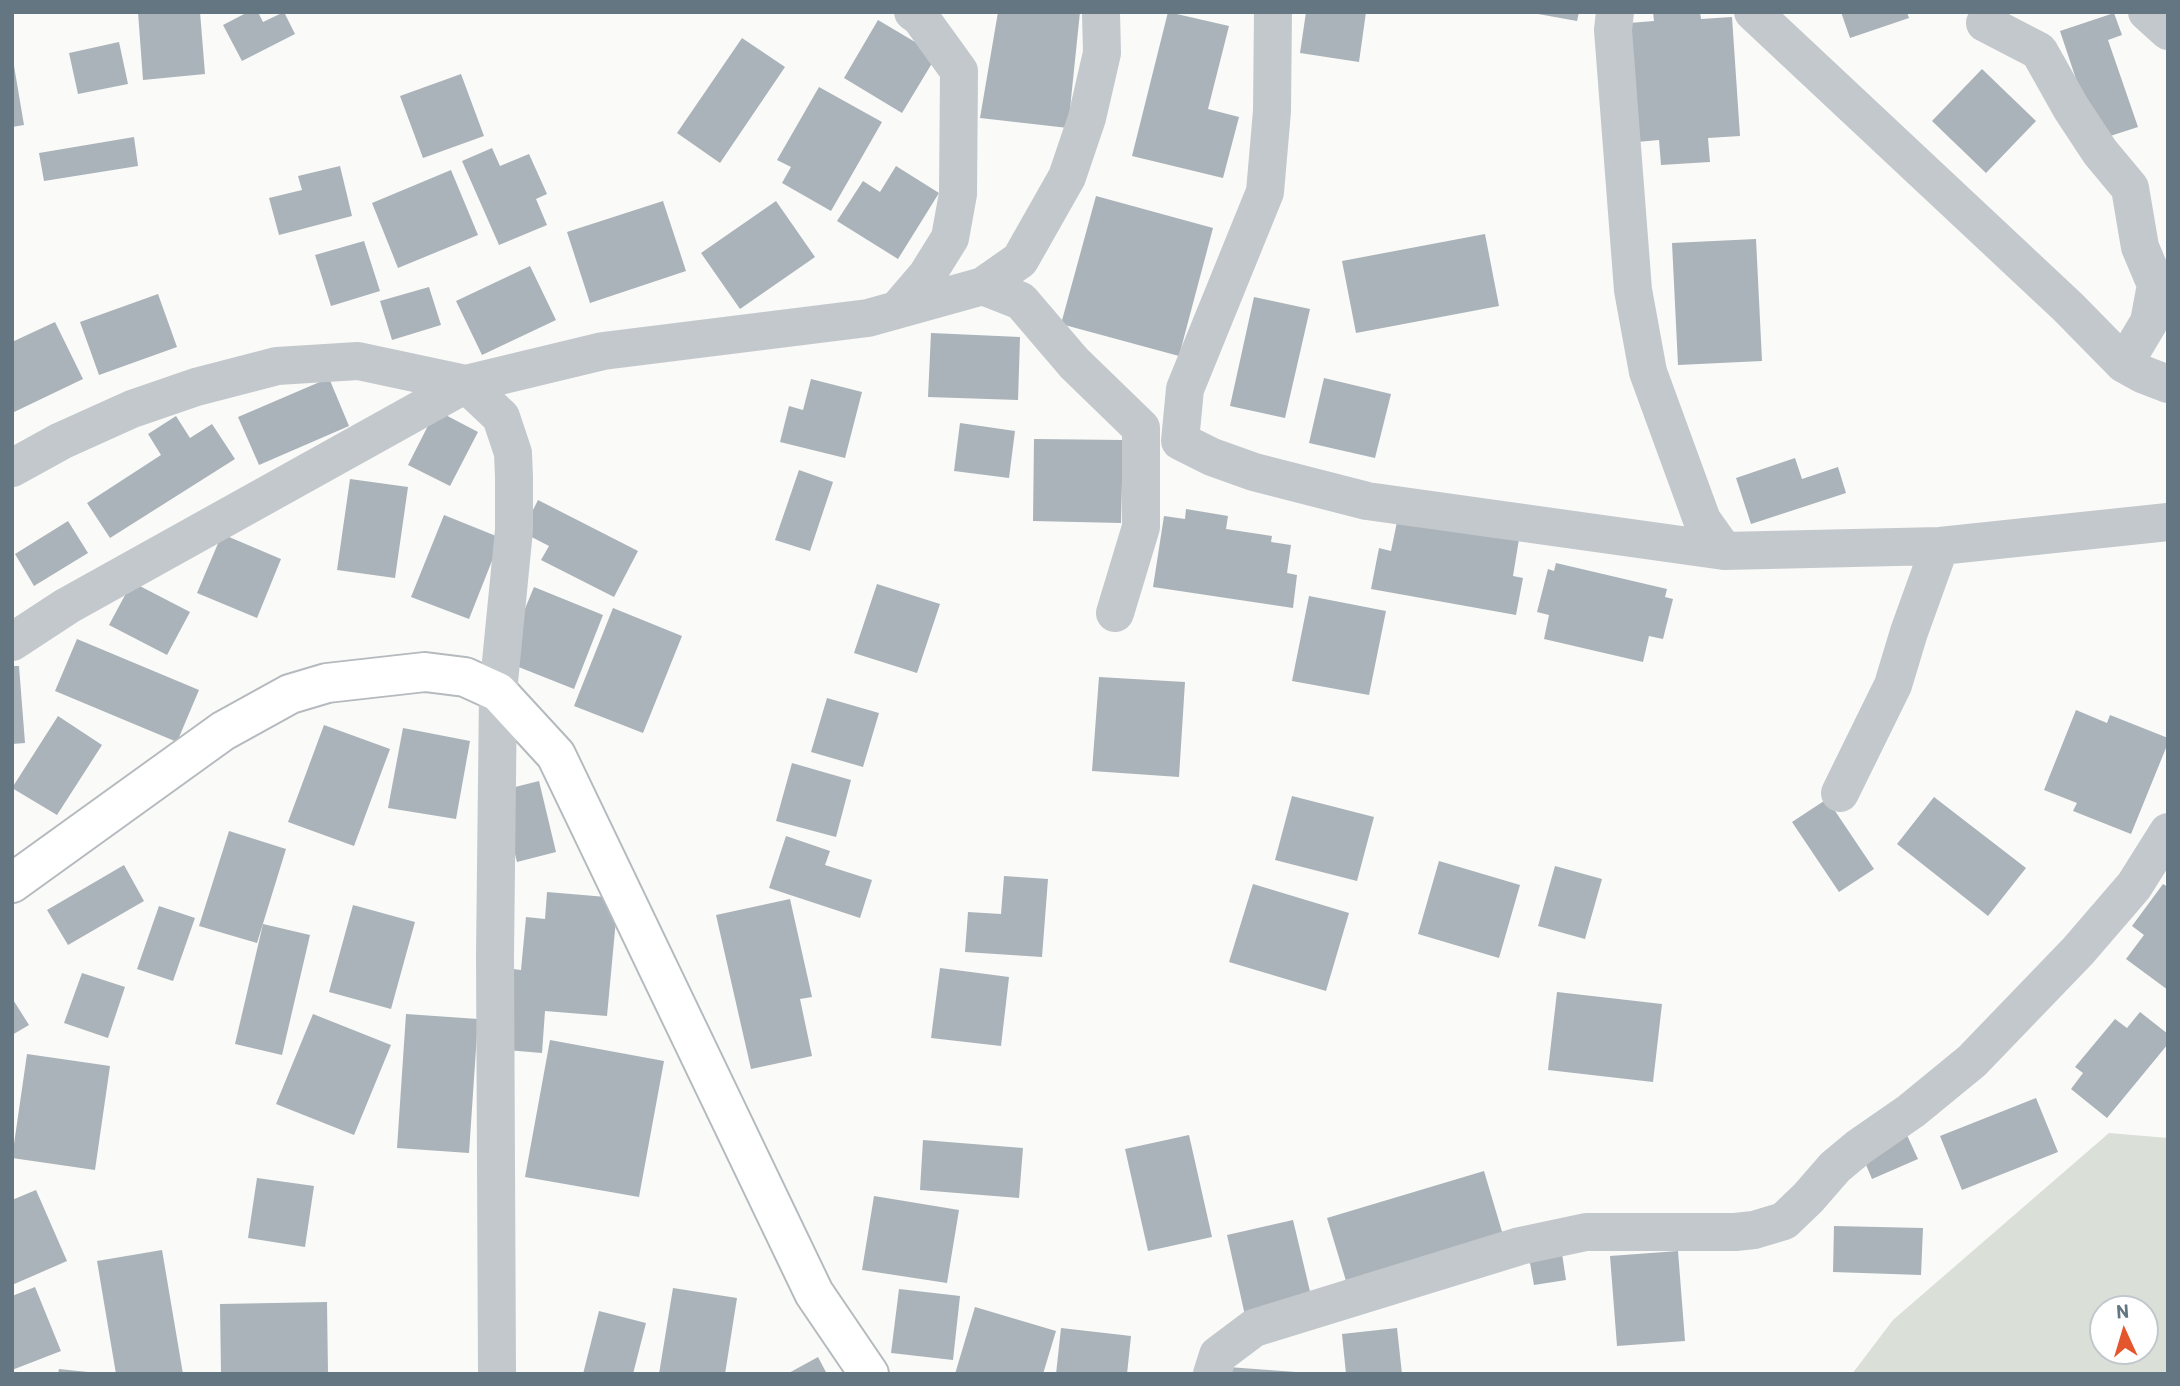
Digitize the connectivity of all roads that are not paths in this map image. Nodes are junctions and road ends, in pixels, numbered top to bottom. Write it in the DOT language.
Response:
graph roads {
  1 [pos="913,12"];
  2 [pos="1101,12"];
  3 [pos="1273,12"];
  4 [pos="1615,12"];
  5 [pos="1753,12"];
  6 [pos="2147,12"];
  7 [pos="1985,23"];
  8 [pos="2168,31"];
  9 [pos="983,286"];
  10 [pos="897,310"];
  11 [pos="2124,364"];
  12 [pos="466,384"];
  13 [pos="2168,384"];
  14 [pos="12,468"];
  15 [pos="2168,523"];
  16 [pos="1940,546"];
  17 [pos="1724,551"];
  18 [pos="1115,613"];
  19 [pos="12,642"];
  20 [pos="499,692"];
  21 [pos="1840,793"];
  22 [pos="2168,832"];
  23 [pos="12,883"];
  24 [pos="497,1374"];
  25 [pos="869,1374"];
  26 [pos="1212,1374"];
  1 -- 10 [label="street"];
  2 -- 9 [label="street"];
  3 -- 17 [label="street"];
  4 -- 17 [label="street"];
  5 -- 11 [label="street"];
  6 -- 8 [label="street"];
  7 -- 11 [label="street"];
  9 -- 10 [label="street"];
  9 -- 18 [label="street"];
  10 -- 12 [label="street"];
  11 -- 13 [label="street"];
  12 -- 14 [label="street"];
  12 -- 19 [label="street"];
  12 -- 20 [label="street"];
  15 -- 16 [label="street"];
  16 -- 17 [label="street"];
  16 -- 21 [label="street"];
  20 -- 23 [label="main road"];
  20 -- 24 [label="street"];
  20 -- 25 [label="main road"];
  22 -- 26 [label="street"];
}
